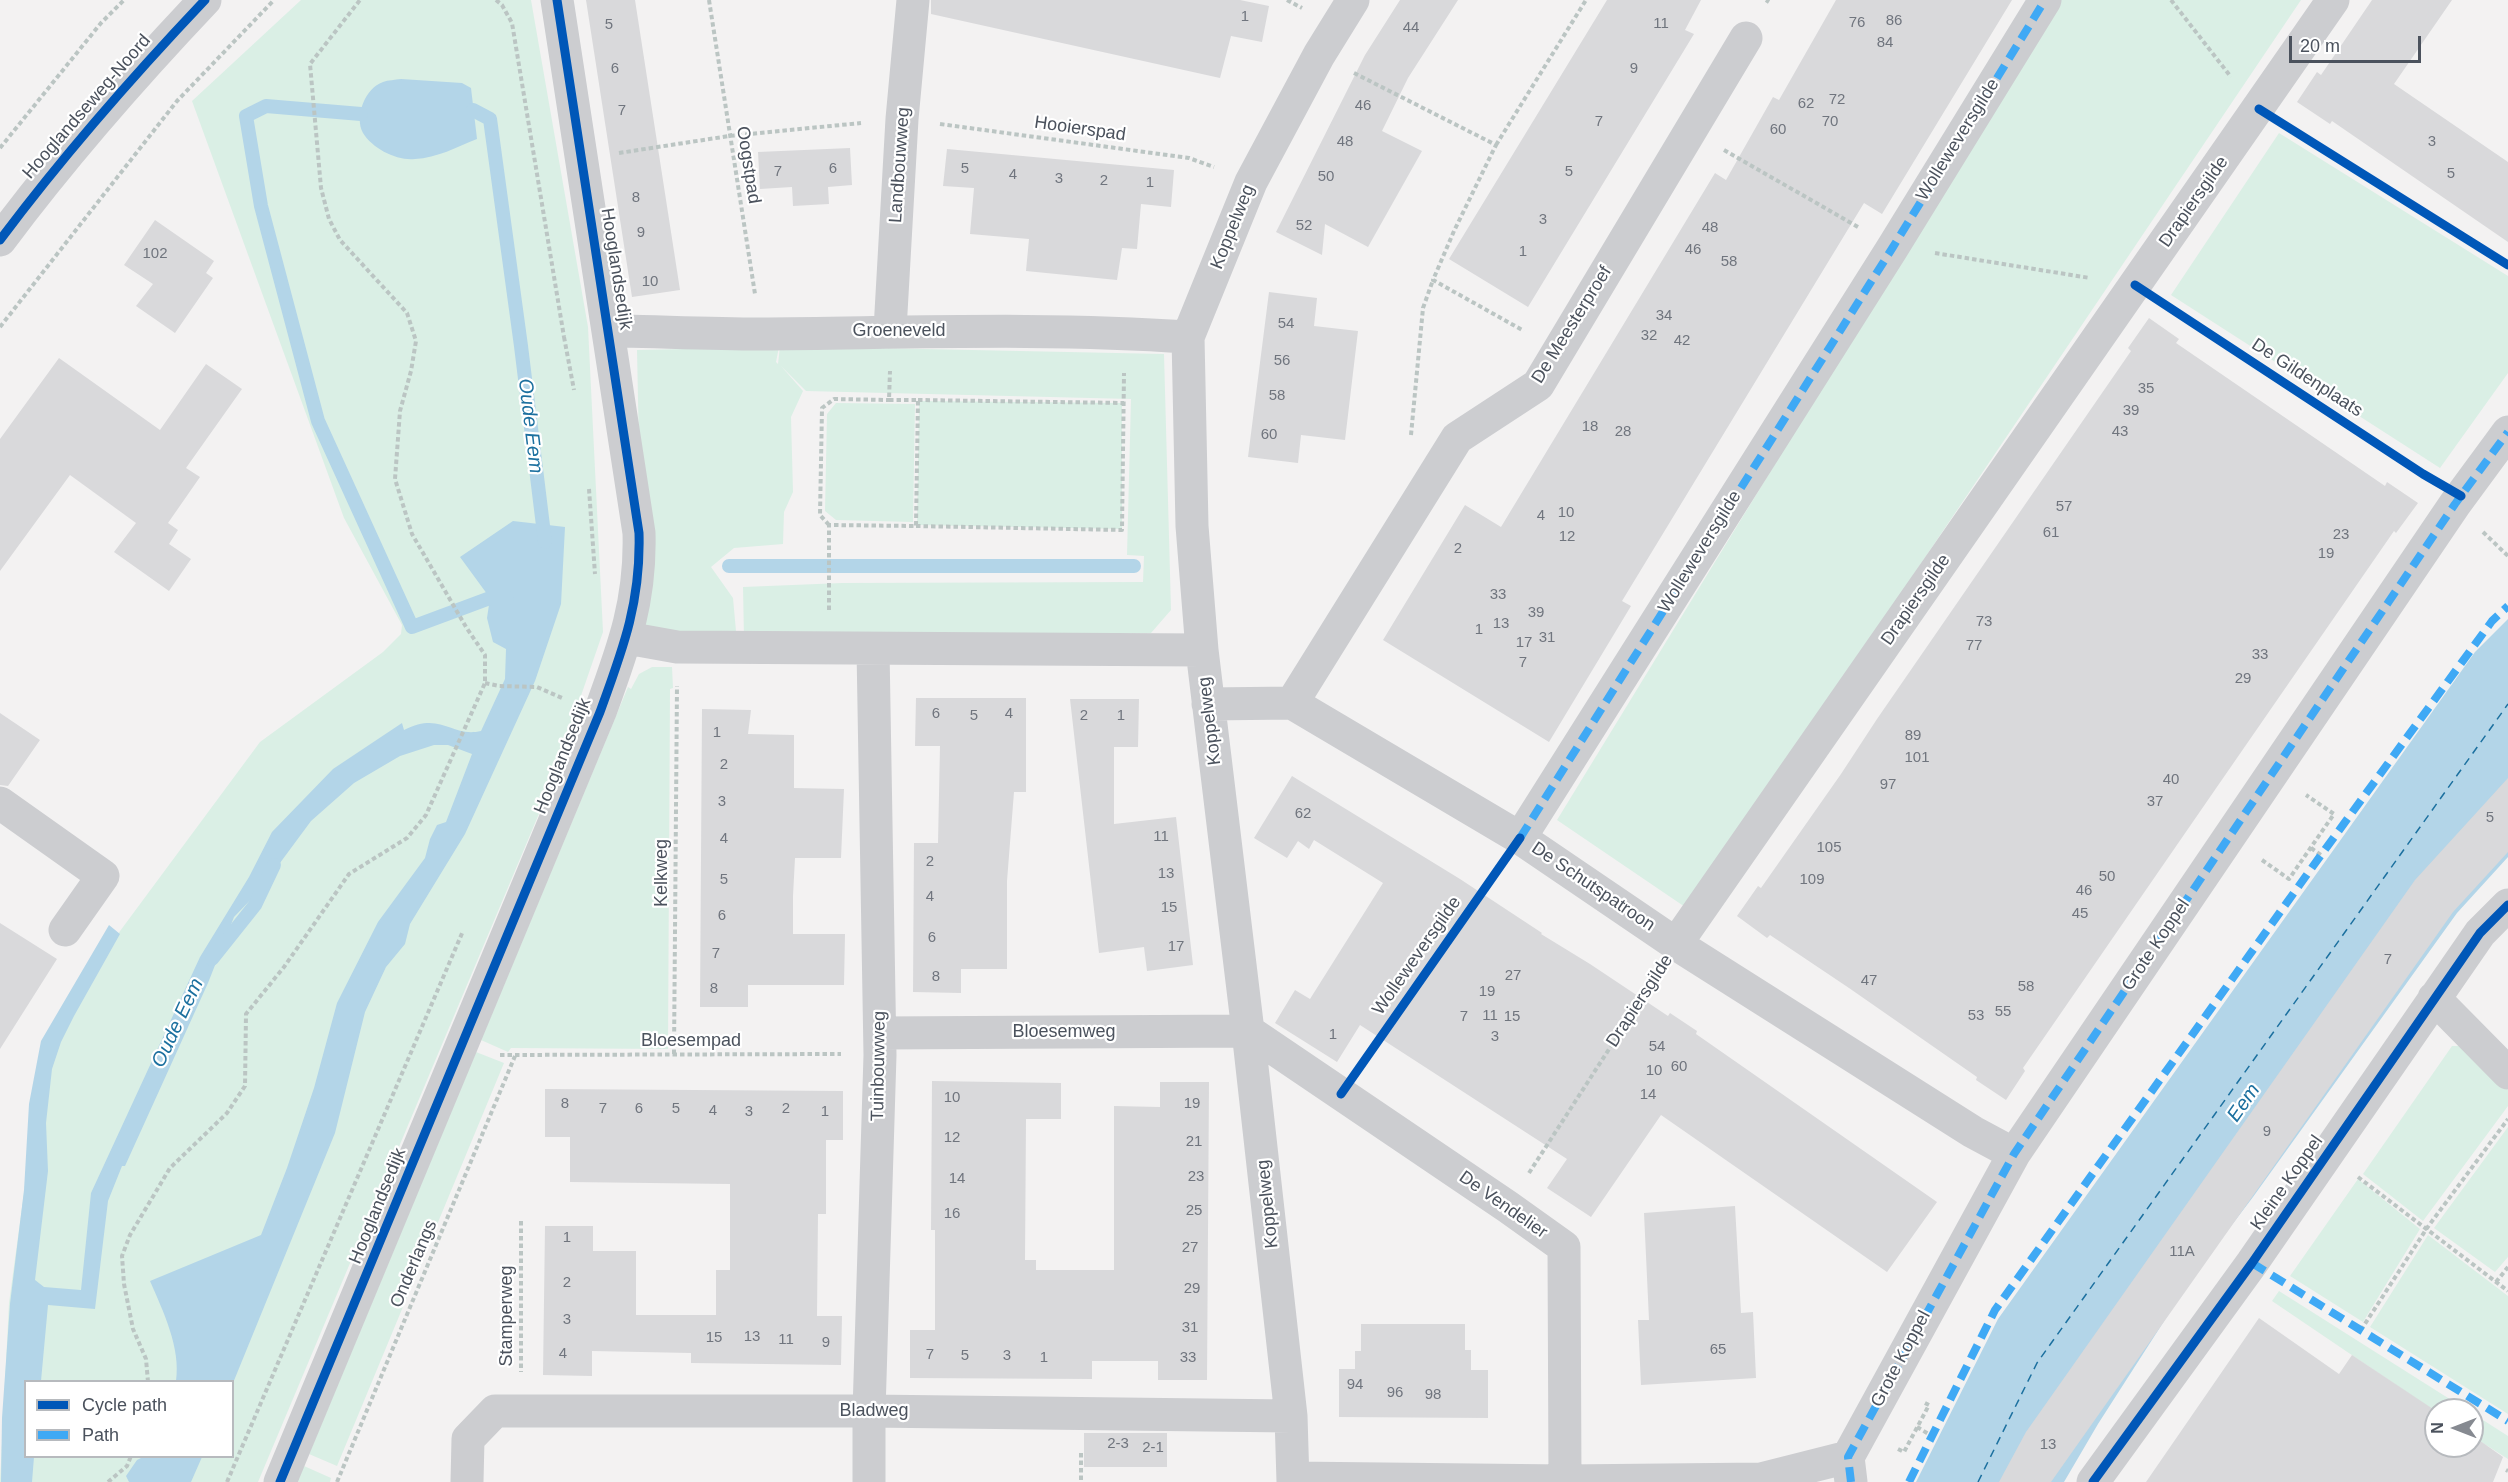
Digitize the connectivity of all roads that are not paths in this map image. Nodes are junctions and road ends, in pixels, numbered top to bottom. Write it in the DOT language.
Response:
graph roads {
  1 [pos="205,0"];
  2 [pos="557,0"];
  3 [pos="913,0"];
  4 [pos="1353,0"];
  5 [pos="2045,0"];
  6 [pos="2333,0"];
  7 [pos="1746,38"];
  8 [pos="0,240"];
  9 [pos="890,330"];
  10 [pos="609,334"];
  11 [pos="1188,337"];
  12 [pos="2508,432"];
  13 [pos="627,638"];
  14 [pos="873,649"];
  15 [pos="1202,650"];
  16 [pos="1292,703"];
  17 [pos="1208,704"];
  18 [pos="0,803"];
  19 [pos="1520,838"];
  20 [pos="2508,905"];
  21 [pos="65,930"];
  22 [pos="1677,944"];
  23 [pos="2434,998"];
  24 [pos="1248,1031"];
  25 [pos="880,1044"];
  26 [pos="2508,1072"];
  27 [pos="2014,1154"];
  28 [pos="869,1411"];
  29 [pos="1291,1416"];
  30 [pos="1850,1469"];
  31 [pos="1293,1480"];
  32 [pos="1565,1481"];
  33 [pos="280,1482"];
  34 [pos="467,1482"];
  35 [pos="869,1482"];
  36 [pos="2093,1482"];
  1 -- 8 [label="street, Hooglandseweg-Noord"];
  2 -- 10 [label="street, Hooglandsedijk"];
  3 -- 9 [label="street, Landbouwweg"];
  4 -- 11 [label="street, Koppelweg"];
  5 -- 19 [label="street, Wolleweversgilde"];
  6 -- 22 [label="street, Drapiersgilde"];
  7 -- 16 [label="street, De Meesterproef"];
  9 -- 10 [label="street, Groeneveld"];
  9 -- 11 [label="street, Groeneveld"];
  10 -- 13 [label="street, Hooglandsedijk"];
  11 -- 15 [label="street, Koppelweg"];
  12 -- 27 [label="street, Grote Koppel"];
  13 -- 14 [label="street"];
  13 -- 33 [label="street, Hooglandsedijk"];
  14 -- 15 [label="street"];
  14 -- 25 [label="street, Tuinbouwweg"];
  15 -- 17 [label="street, Koppelweg"];
  16 -- 17 [label="street"];
  16 -- 19 [label="street, De Schutspatroon"];
  17 -- 24 [label="street, Koppelweg"];
  18 -- 21 [label="street"];
  19 -- 22 [label="street, De Schutspatroon"];
  20 -- 23 [label="street, Kleine Koppel"];
  22 -- 27 [label="street, De Schutspatroon"];
  23 -- 26 [label="street"];
  23 -- 36 [label="street, Kleine Koppel"];
  24 -- 25 [label="street, Bloesemweg"];
  24 -- 29 [label="street, Koppelweg"];
  24 -- 32 [label="street, De Vendelier"];
  25 -- 28 [label="street, Tuinbouwweg"];
  27 -- 30 [label="street, Grote Koppel"];
  28 -- 29 [label="street, Bladweg"];
  28 -- 34 [label="street, Bladweg"];
  28 -- 35 [label="street, Tuinbouwweg"];
  29 -- 31 [label="street, Koppelweg"];
  30 -- 32 [label="street, Koppelweg"];
  31 -- 32 [label="street, Koppelweg"];
}
